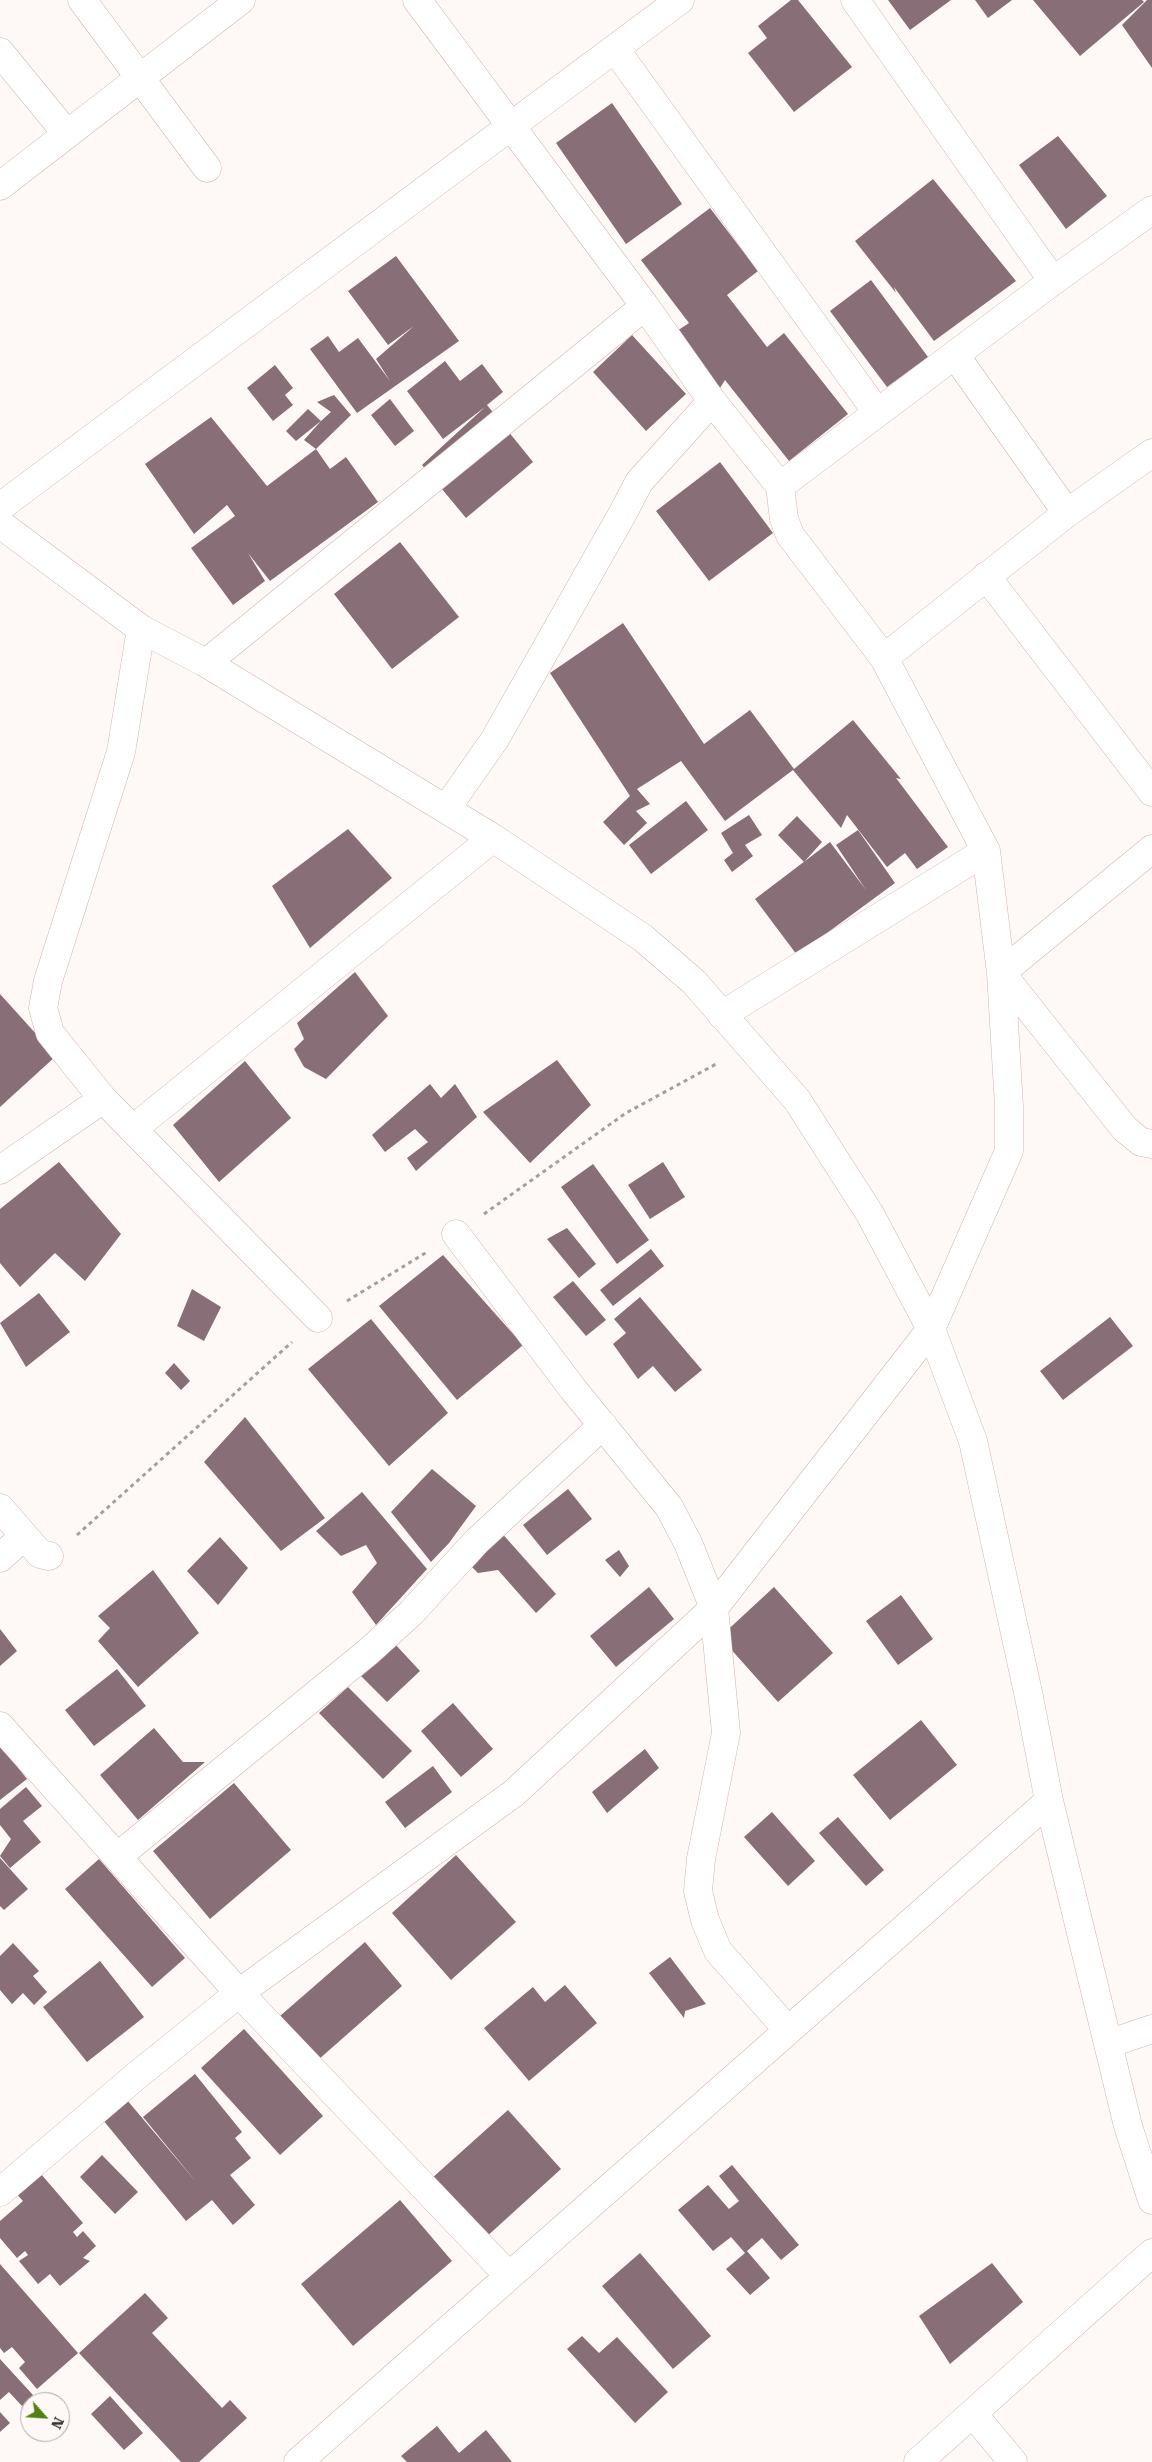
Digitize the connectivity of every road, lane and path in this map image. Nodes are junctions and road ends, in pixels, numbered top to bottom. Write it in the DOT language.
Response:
graph roads {
  1 [pos="82,0"];
  2 [pos="241,0"];
  3 [pos="418,0"];
  4 [pos="680,0"];
  5 [pos="855,0"];
  6 [pos="615,49"];
  7 [pos="0,52"];
  8 [pos="140,79"];
  9 [pos="511,126"];
  10 [pos="67,134"];
  11 [pos="207,168"];
  12 [pos="0,186"];
  13 [pos="1152,210"];
  14 [pos="1053,281"];
  15 [pos="645,306"];
  16 [pos="955,355"];
  17 [pos="712,401"];
  18 [pos="877,412"];
  19 [pos="1152,453"];
  20 [pos="780,486"];
  21 [pos="0,507"];
  22 [pos="1068,513"];
  23 [pos="0,524"];
  24 [pos="986,576"];
  25 [pos="141,629"];
  26 [pos="884,658"];
  27 [pos="206,663"];
  28 [pos="1152,792"];
  29 [pos="446,809"];
  30 [pos="493,838"];
  31 [pos="1152,849"];
  32 [pos="986,851"];
  33 [pos="1001,973"];
  34 [pos="722,1014"];
  35 [pos="749,1045"];
  36 [pos="103,1100"];
  37 [pos="133,1129"];
  38 [pos="1152,1144"];
  39 [pos="0,1170"];
  40 [pos="456,1234"];
  41 [pos="318,1318"];
  42 [pos="931,1329"];
  43 [pos="604,1425"];
  44 [pos="0,1508"];
  45 [pos="23,1537"];
  46 [pos="49,1556"];
  47 [pos="0,1558"];
  48 [pos="714,1608"];
  49 [pos="0,1726"];
  50 [pos="1049,1801"];
  51 [pos="117,1857"];
  52 [pos="239,1993"];
  53 [pos="1152,2028"];
  54 [pos="788,2030"];
  55 [pos="1108,2044"];
  56 [pos="0,2192"];
  57 [pos="1152,2200"];
  58 [pos="1152,2253"];
  59 [pos="508,2275"];
  60 [pos="973,2414"];
  61 [pos="311,2458"];
  62 [pos="918,2462"];
  63 [pos="1013,2462"];
  1 -- 8 [label="street"];
  2 -- 8 [label="street"];
  3 -- 9 [label="street"];
  4 -- 6 [label="street"];
  5 -- 14 [label="street"];
  6 -- 9 [label="street"];
  6 -- 18 [label="street"];
  7 -- 10 [label="street"];
  8 -- 10 [label="street"];
  8 -- 11 [label="street"];
  9 -- 15 [label="street"];
  9 -- 21 [label="street"];
  10 -- 12 [label="street"];
  13 -- 14 [label="street"];
  14 -- 16 [label="street"];
  15 -- 17 [label="street"];
  15 -- 27 [label="street"];
  16 -- 18 [label="street"];
  16 -- 22 [label="street"];
  17 -- 20 [label="street"];
  17 -- 29 [label="street"];
  18 -- 20 [label="street"];
  19 -- 22 [label="street"];
  20 -- 26 [label="street"];
  22 -- 24 [label="street"];
  23 -- 25 [label="street"];
  24 -- 26 [label="street"];
  24 -- 28 [label="street"];
  25 -- 27 [label="street"];
  25 -- 36 [label="street"];
  26 -- 32 [label="street"];
  27 -- 29 [label="street"];
  29 -- 30 [label="street"];
  30 -- 34 [label="street"];
  30 -- 37 [label="street"];
  31 -- 33 [label="street"];
  32 -- 33 [label="street"];
  32 -- 34 [label="street"];
  33 -- 38 [label="street"];
  33 -- 42 [label="street"];
  34 -- 35 [label="street"];
  35 -- 40 [label="path"];
  35 -- 42 [label="street"];
  36 -- 37 [label="street"];
  36 -- 39 [label="street"];
  37 -- 41 [label="street"];
  40 -- 41 [label="path"];
  40 -- 43 [label="street"];
  41 -- 46 [label="path"];
  42 -- 48 [label="street"];
  42 -- 50 [label="street"];
  43 -- 48 [label="street"];
  43 -- 51 [label="street"];
  44 -- 45 [label="street"];
  45 -- 46 [label="street"];
  45 -- 47 [label="street"];
  48 -- 52 [label="street"];
  48 -- 54 [label="street"];
  49 -- 51 [label="street"];
  50 -- 54 [label="street"];
  50 -- 55 [label="street"];
  51 -- 52 [label="street"];
  52 -- 56 [label="street"];
  52 -- 59 [label="street"];
  53 -- 55 [label="street"];
  54 -- 59 [label="street"];
  55 -- 57 [label="street"];
  58 -- 60 [label="street"];
  59 -- 61 [label="street"];
  60 -- 62 [label="street"];
  60 -- 63 [label="street"];
}
